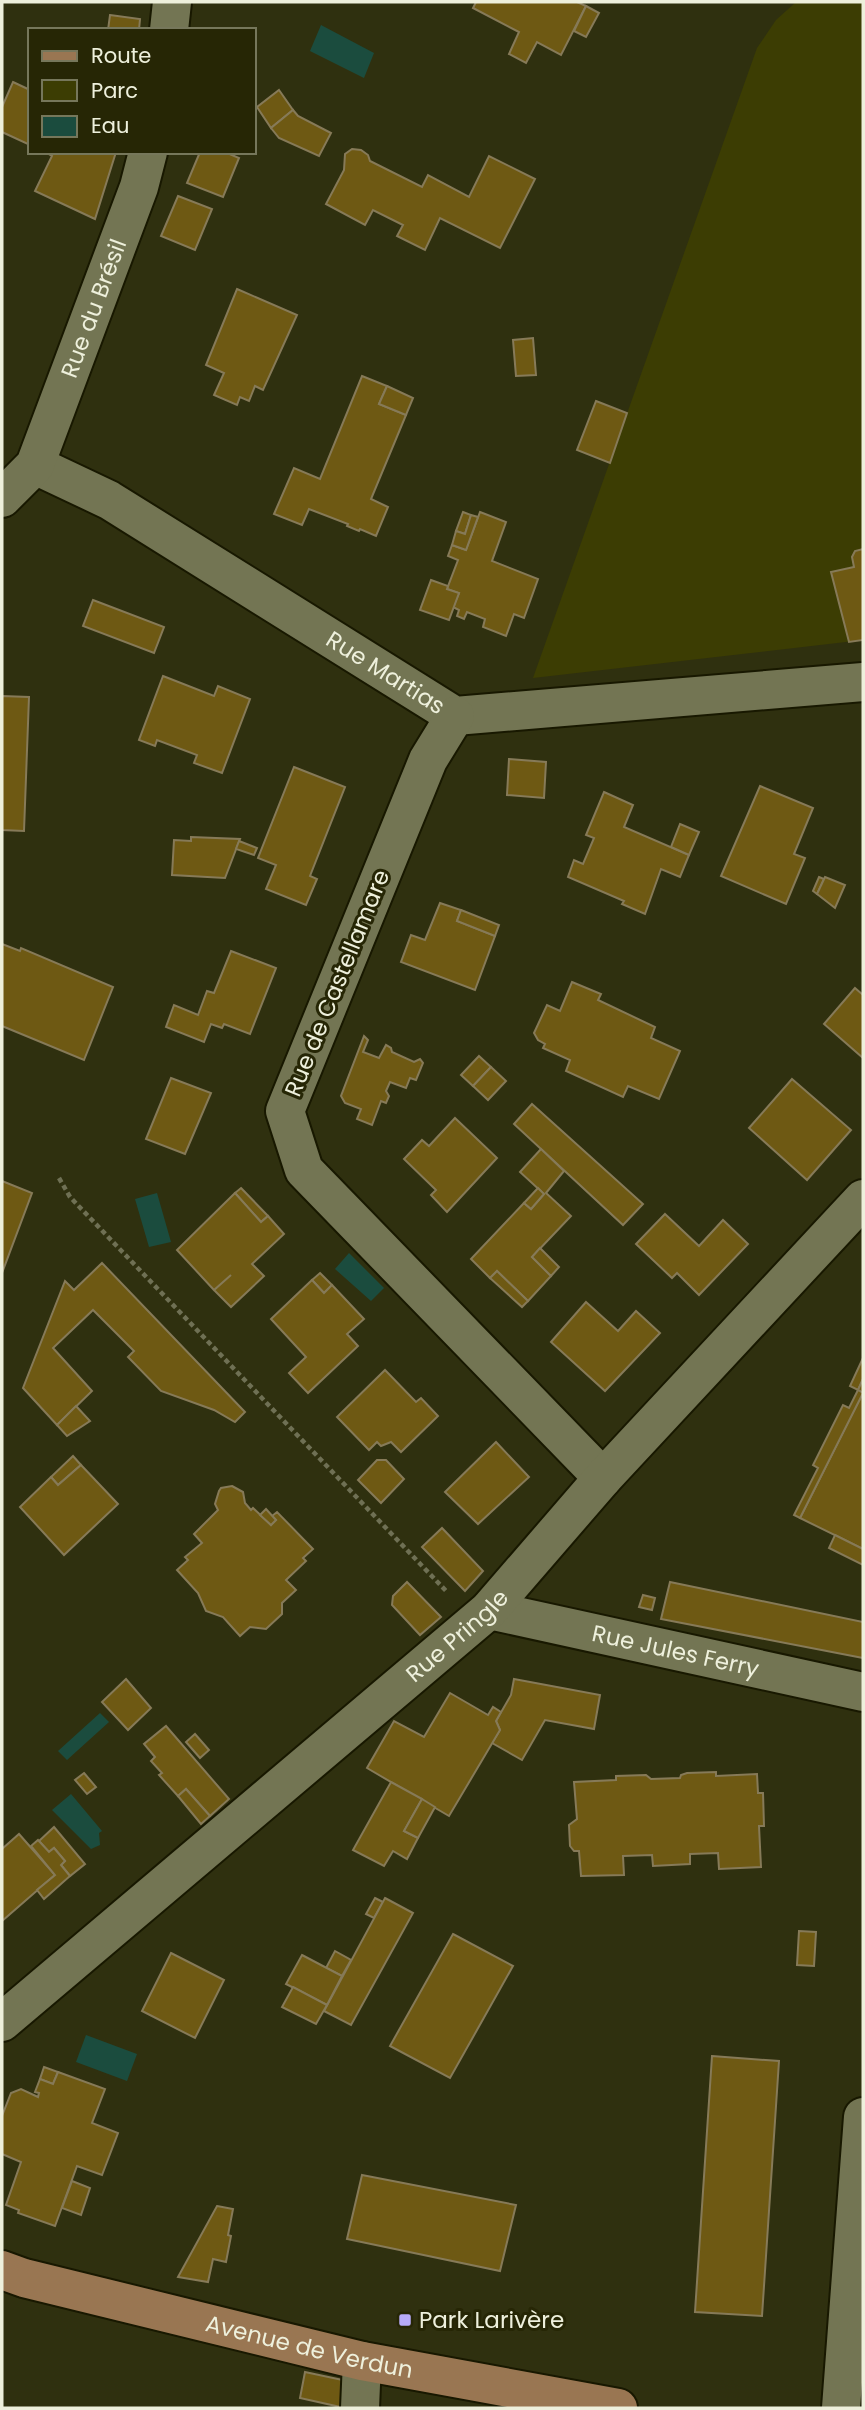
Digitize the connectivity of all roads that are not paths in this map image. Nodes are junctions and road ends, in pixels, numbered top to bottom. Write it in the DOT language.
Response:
graph roads {
  1 [pos="172,2"];
  2 [pos="169,28"];
  3 [pos="147,154"];
  4 [pos="35,466"];
  5 [pos="2,498"];
  6 [pos="863,682"];
  7 [pos="455,716"];
  8 [pos="863,1199"];
  9 [pos="603,1478"];
  10 [pos="482,1615"];
  11 [pos="863,1692"];
  12 [pos="2,2022"];
  13 [pos="863,2117"];
  14 [pos="2,2270"];
  15 [pos="362,2361"];
  16 [pos="597,2406"];
  17 [pos="360,2408"];
  18 [pos="841,2408"];
  1 -- 2 [label="street"];
  3 -- 4 [label="street, Rue du Brésil"];
  4 -- 5 [label="street"];
  4 -- 7 [label="street, Rue Martias"];
  6 -- 7 [label="street, Rue Martias"];
  7 -- 9 [label="street, Rue de Castellamare"];
  8 -- 9 [label="street, Rue Pringle"];
  9 -- 10 [label="street, Rue Pringle"];
  10 -- 11 [label="street, Rue Jules Ferry"];
  10 -- 12 [label="street, Rue Pringle"];
  13 -- 18 [label="street"];
  14 -- 15 [label="main road, Avenue de Verdun"];
  15 -- 16 [label="main road, Avenue de Verdun"];
  15 -- 17 [label="street"];
}
